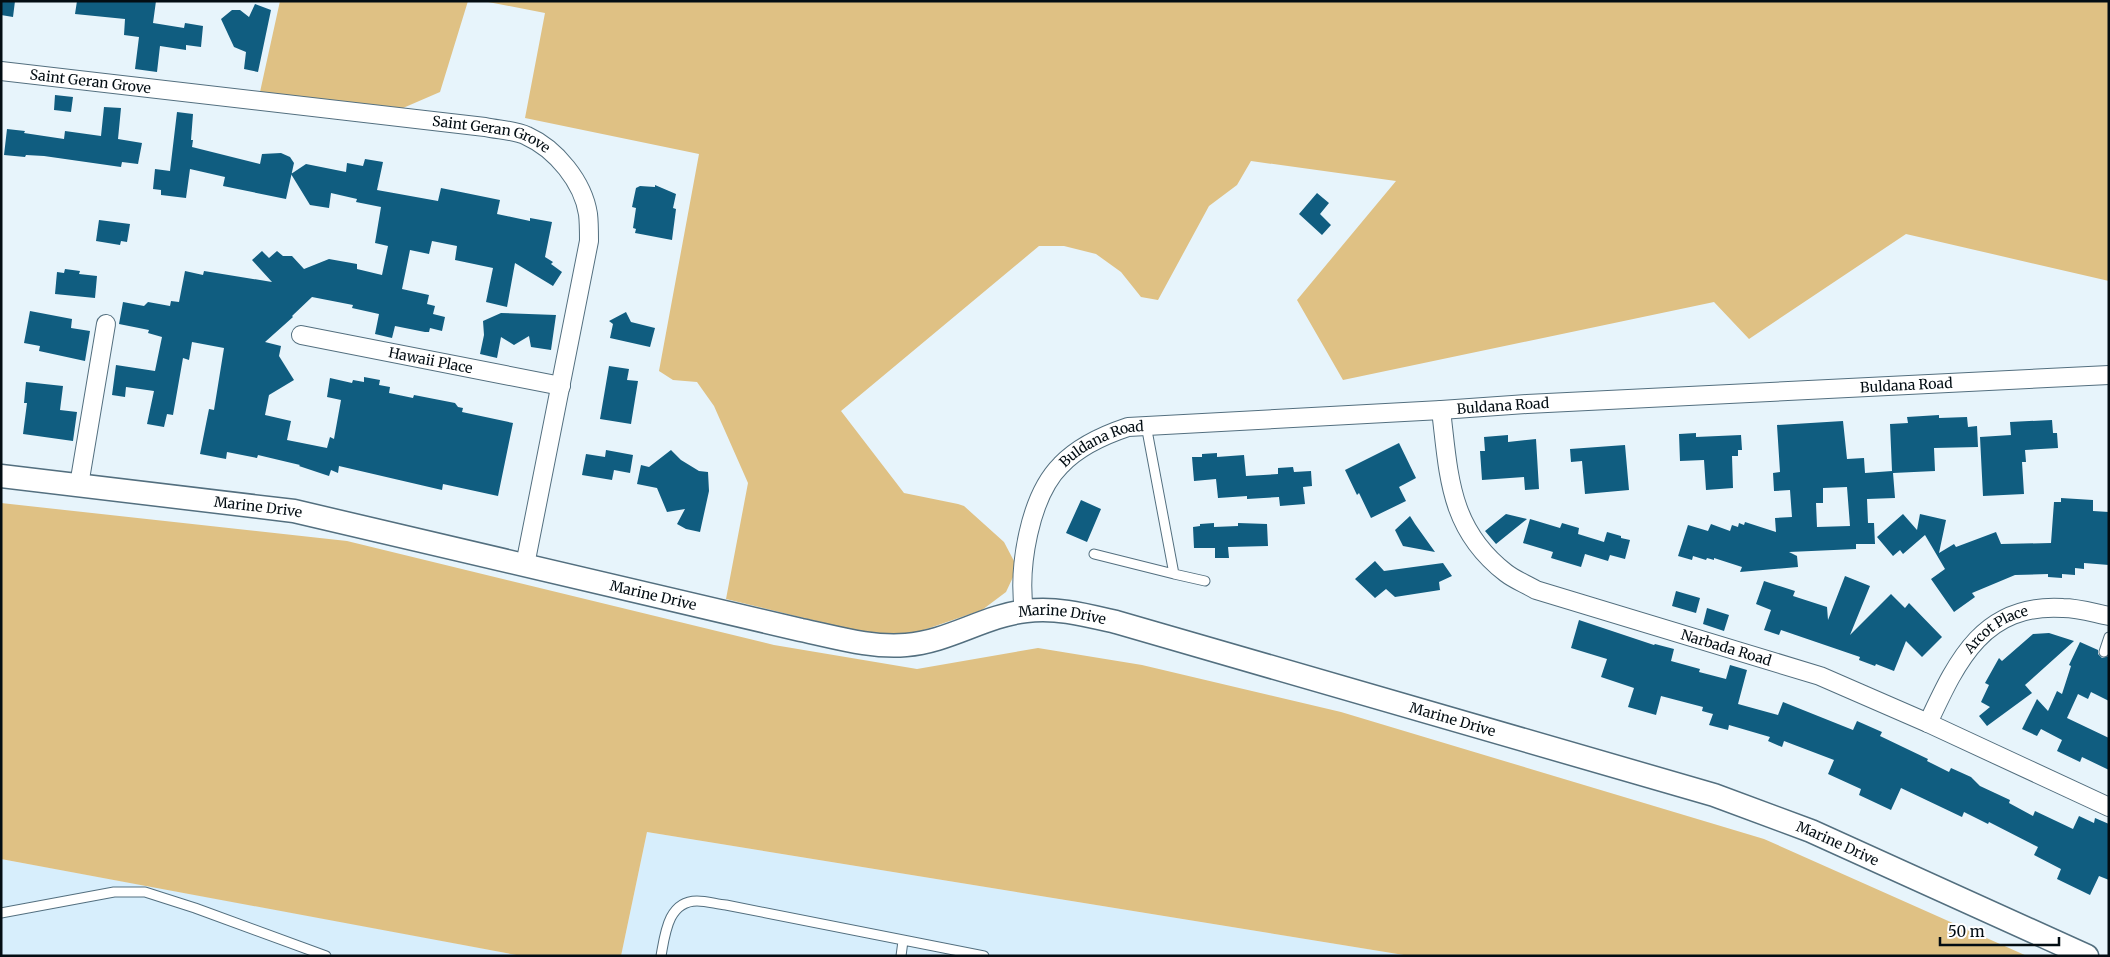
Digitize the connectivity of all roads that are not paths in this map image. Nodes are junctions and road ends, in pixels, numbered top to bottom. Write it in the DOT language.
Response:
graph roads {
  1 [pos="1,72"];
  2 [pos="106,324"];
  3 [pos="300,335"];
  4 [pos="2109,375"];
  5 [pos="561,386"];
  6 [pos="1441,410"];
  7 [pos="1146,425"];
  8 [pos="1,476"];
  9 [pos="79,485"];
  10 [pos="1094,554"];
  11 [pos="525,565"];
  12 [pos="1174,574"];
  13 [pos="1206,581"];
  14 [pos="1024,611"];
  15 [pos="2109,616"];
  16 [pos="2109,637"];
  17 [pos="2104,652"];
  18 [pos="1928,723"];
  19 [pos="2109,807"];
  20 [pos="1,913"];
  21 [pos="903,941"];
  22 [pos="326,956"];
  23 [pos="661,956"];
  24 [pos="901,956"];
  25 [pos="984,956"];
  26 [pos="2086,956"];
  1 -- 5 [label="street, Saint Geran Grove"];
  2 -- 9 [label="street"];
  3 -- 5 [label="street, Hawaii Place"];
  4 -- 6 [label="street, Buldana Road"];
  5 -- 11 [label="street, Saint Geran Grove"];
  6 -- 7 [label="street, Buldana Road"];
  6 -- 18 [label="street, Narbada Road"];
  7 -- 12 [label="lane"];
  7 -- 14 [label="street, Buldana Road"];
  8 -- 9 [label="street, Marine Drive"];
  9 -- 11 [label="street, Marine Drive"];
  10 -- 12 [label="lane"];
  11 -- 14 [label="street, Marine Drive"];
  12 -- 13 [label="lane"];
  14 -- 26 [label="street, Marine Drive"];
  15 -- 18 [label="street, Arcot Place"];
  16 -- 17 [label="lane"];
  18 -- 19 [label="street, Narbada Road"];
  20 -- 22 [label="lane"];
  21 -- 23 [label="lane"];
  21 -- 24 [label="lane"];
  21 -- 25 [label="lane"];
}
